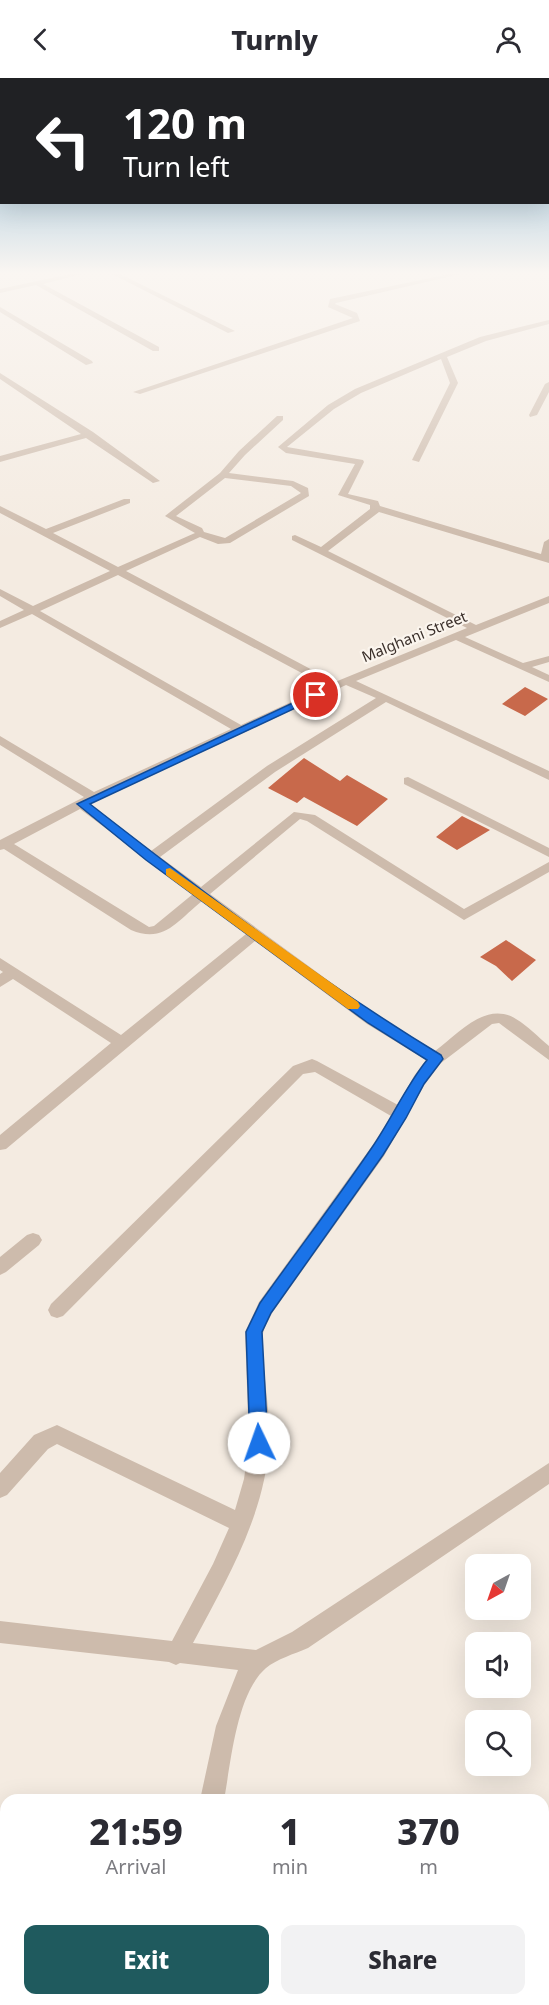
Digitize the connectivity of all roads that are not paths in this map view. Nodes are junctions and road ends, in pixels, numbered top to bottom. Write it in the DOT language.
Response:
graph roads {
  1 [pos="225,363"];
  2 [pos="424,363"];
  3 [pos="446,363"];
  4 [pos="1,377"];
  5 [pos="549,384"];
  6 [pos="137,392"];
  7 [pos="533,415"];
  8 [pos="280,418"];
  9 [pos="90,434"];
  10 [pos="0,459"];
  11 [pos="416,460"];
  12 [pos="223,475"];
  13 [pos="156,481"];
  14 [pos="127,501"];
  15 [pos="0,509"];
  16 [pos="375,510"];
  17 [pos="45,533"];
  18 [pos="200,534"];
  19 [pos="295,538"];
  20 [pos="549,542"];
  21 [pos="322,551"];
  22 [pos="547,559"];
  23 [pos="118,572"];
  24 [pos="0,592"];
  25 [pos="549,599"];
  26 [pos="33,611"];
  27 [pos="0,626"];
  28 [pos="476,629"];
  29 [pos="456,637"];
  30 [pos="549,659"];
  31 [pos="521,667"];
  32 [pos="549,679"];
  33 [pos="340,684"];
  34 [pos="385,697"];
  35 [pos="241,730"];
  36 [pos="0,740"];
  37 [pos="549,776"];
  38 [pos="408,781"];
  39 [pos="88,801"];
  40 [pos="2,845"];
  41 [pos="549,853"];
  42 [pos="151,857"];
  43 [pos="549,866"];
  44 [pos="202,895"];
  45 [pos="254,934"];
  46 [pos="6,967"];
  47 [pos="0,982"];
  48 [pos="122,1043"];
  49 [pos="549,1054"];
  50 [pos="436,1059"];
  51 [pos="401,1114"];
  52 [pos="0,1144"];
  53 [pos="33,1240"];
  54 [pos="0,1267"];
  55 [pos="57,1310"];
  56 [pos="549,1473"];
  57 [pos="0,1488"];
  58 [pos="241,1523"];
  59 [pos="0,1632"];
  60 [pos="176,1653"];
  61 [pos="258,1661"];
  62 [pos="213,1794"];
  1 -- 6 [label="street"];
  2 -- 16 [label="street"];
  3 -- 11 [label="street"];
  4 -- 9 [label="street"];
  5 -- 7 [label="street"];
  8 -- 12 [label="street"];
  9 -- 10 [label="street"];
  9 -- 13 [label="street"];
  12 -- 18 [label="street"];
  12 -- 18 [label="street"];
  14 -- 17 [label="street"];
  15 -- 17 [label="street"];
  16 -- 21 [label="street"];
  16 -- 22 [label="street"];
  17 -- 23 [label="street"];
  18 -- 23 [label="street"];
  19 -- 21 [label="street"];
  20 -- 22 [label="street"];
  21 -- 28 [label="street"];
  23 -- 26 [label="street"];
  23 -- 33 [label="street"];
  24 -- 26 [label="street"];
  25 -- 28 [label="street, Malghani Street"];
  26 -- 27 [label="street"];
  26 -- 35 [label="street"];
  28 -- 29 [label="street, Malghani Street"];
  29 -- 31 [label="street"];
  29 -- 33 [label="street, Malghani Street"];
  30 -- 31 [label="street"];
  31 -- 32 [label="street"];
  33 -- 34 [label="street"];
  33 -- 35 [label="street, Malghani Street"];
  34 -- 37 [label="street"];
  34 -- 42 [label="street"];
  35 -- 39 [label="street, Malghani Street"];
  36 -- 39 [label="street"];
  38 -- 41 [label="street"];
  39 -- 40 [label="street, Malghani Street"];
  39 -- 42 [label="street"];
  40 -- 44 [label="street"];
  42 -- 44 [label="street"];
  43 -- 44 [label="street"];
  44 -- 45 [label="street"];
  45 -- 48 [label="street"];
  45 -- 50 [label="street"];
  46 -- 47 [label="street"];
  46 -- 48 [label="street"];
  48 -- 52 [label="street"];
  49 -- 50 [label="street"];
  50 -- 51 [label="street"];
  51 -- 55 [label="street"];
  51 -- 58 [label="street"];
  53 -- 54 [label="street"];
  56 -- 61 [label="street"];
  57 -- 58 [label="street"];
  58 -- 60 [label="street"];
  59 -- 60 [label="street"];
  60 -- 61 [label="street"];
  61 -- 62 [label="street"];
}
